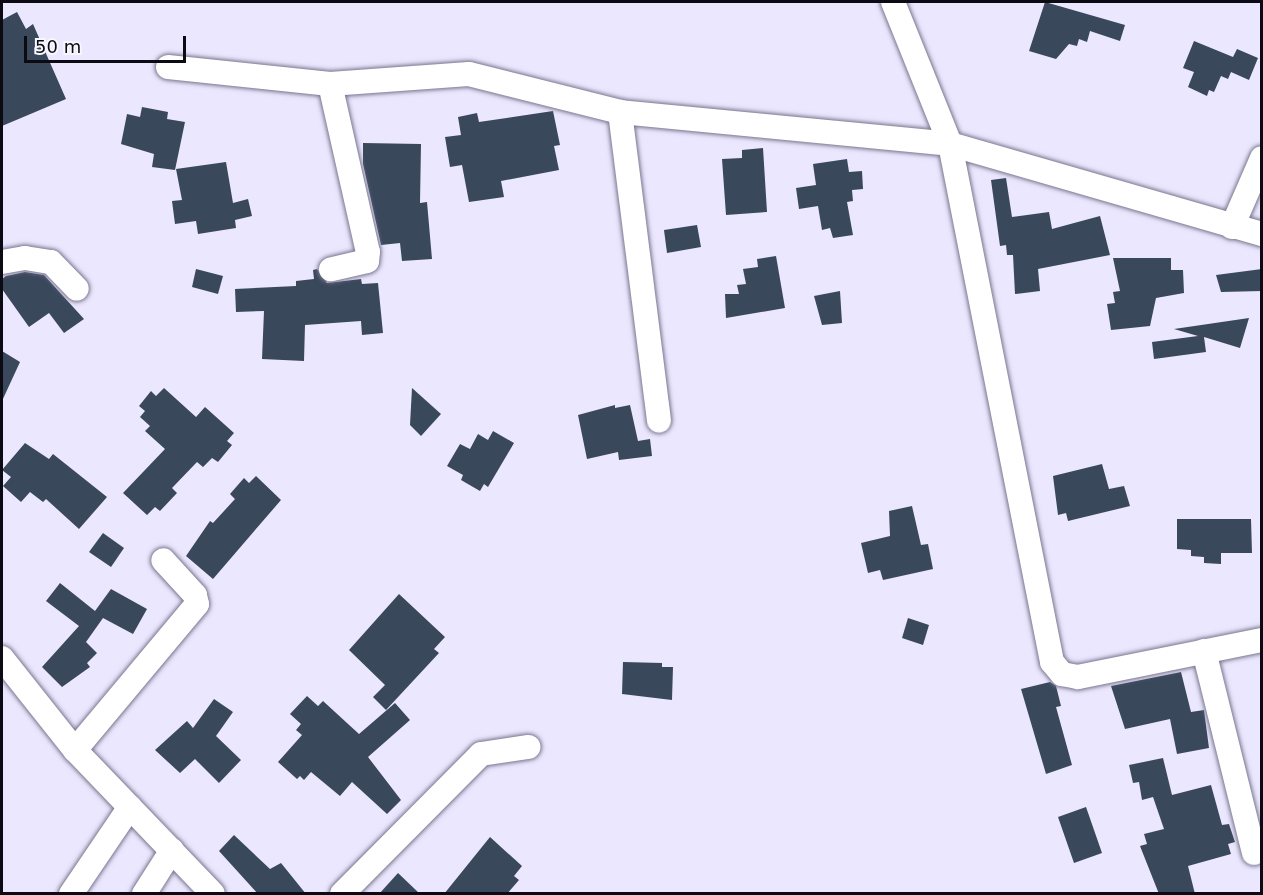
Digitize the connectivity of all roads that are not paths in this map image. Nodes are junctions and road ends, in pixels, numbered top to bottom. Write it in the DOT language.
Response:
graph roads {
  1 [pos="893,2"];
  2 [pos="168,67"];
  3 [pos="330,84"];
  4 [pos="620,112"];
  5 [pos="950,144"];
  6 [pos="1262,158"];
  7 [pos="1232,227"];
  8 [pos="1262,234"];
  9 [pos="2,262"];
  10 [pos="331,269"];
  11 [pos="77,289"];
  12 [pos="659,421"];
  13 [pos="163,560"];
  14 [pos="1262,640"];
  15 [pos="1204,651"];
  16 [pos="2,658"];
  17 [pos="528,747"];
  18 [pos="75,750"];
  19 [pos="130,807"];
  20 [pos="171,850"];
  21 [pos="1254,853"];
  22 [pos="71,894"];
  23 [pos="144,894"];
  24 [pos="213,894"];
  25 [pos="342,894"];
  1 -- 5 [label="street"];
  2 -- 3 [label="street"];
  3 -- 4 [label="street"];
  3 -- 10 [label="street"];
  4 -- 5 [label="street"];
  4 -- 12 [label="street"];
  5 -- 7 [label="street"];
  5 -- 15 [label="street"];
  6 -- 7 [label="street"];
  7 -- 8 [label="street"];
  9 -- 11 [label="street"];
  13 -- 18 [label="street"];
  14 -- 15 [label="street"];
  15 -- 21 [label="street"];
  16 -- 18 [label="street"];
  17 -- 25 [label="street"];
  18 -- 19 [label="street"];
  19 -- 20 [label="street"];
  19 -- 22 [label="street"];
  20 -- 23 [label="street"];
  20 -- 24 [label="street"];
}
